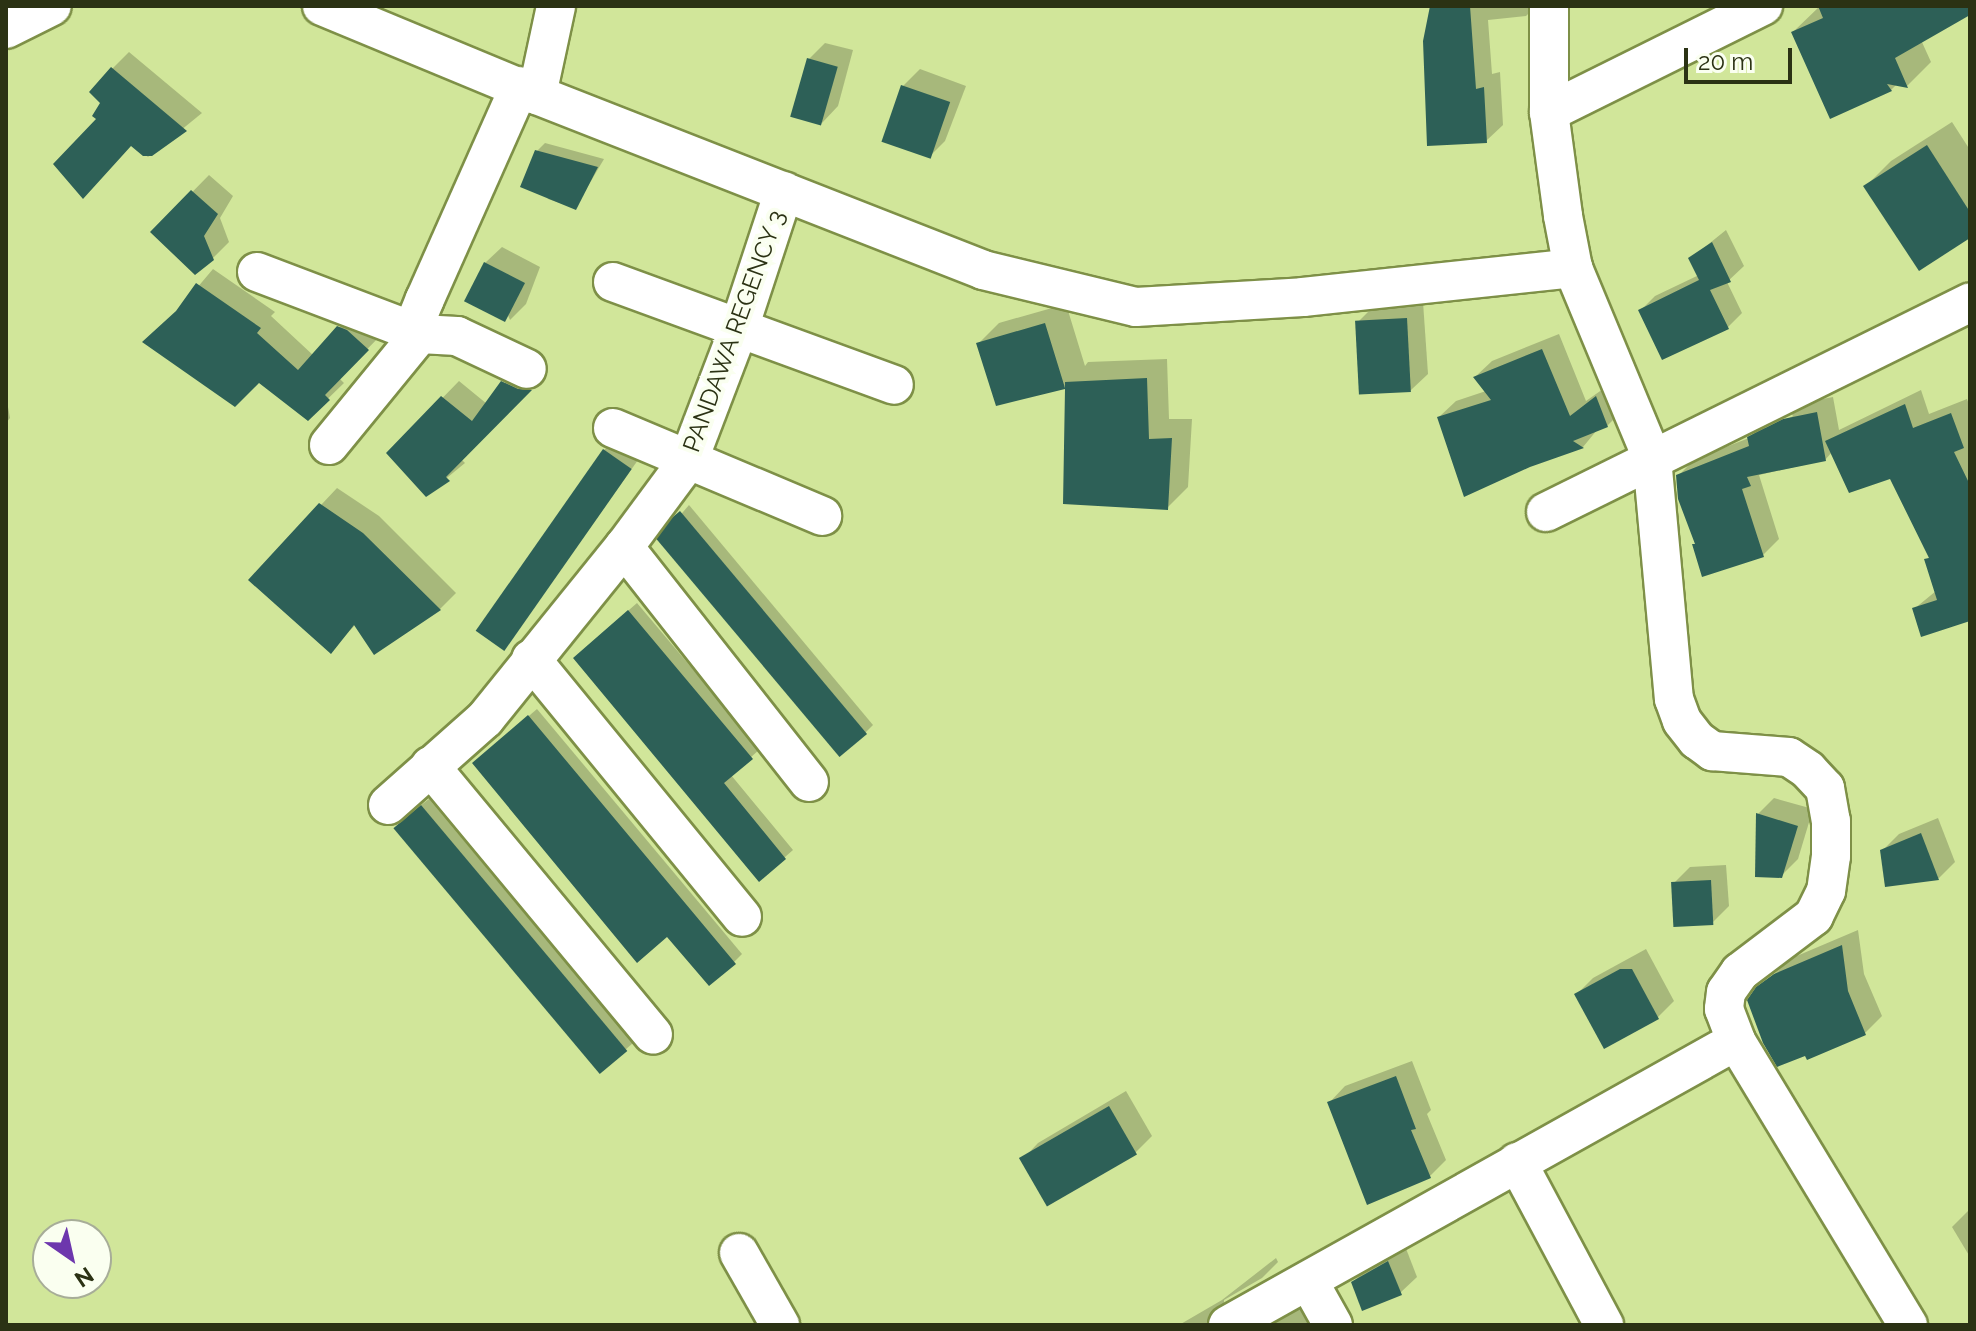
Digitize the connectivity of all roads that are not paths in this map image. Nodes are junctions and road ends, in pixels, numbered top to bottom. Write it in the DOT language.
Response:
graph roads {
  1 [pos="52,6"];
  2 [pos="322,6"];
  3 [pos="556,6"];
  4 [pos="1549,6"];
  5 [pos="1763,6"];
  6 [pos="6,29"];
  7 [pos="529,90"];
  8 [pos="1549,112"];
  9 [pos="784,191"];
  10 [pos="1573,268"];
  11 [pos="257,272"];
  12 [pos="613,282"];
  13 [pos="1970,302"];
  14 [pos="739,328"];
  15 [pos="420,334"];
  16 [pos="527,369"];
  17 [pos="894,385"];
  18 [pos="613,428"];
  19 [pos="329,445"];
  20 [pos="1652,458"];
  21 [pos="689,459"];
  22 [pos="1546,512"];
  23 [pos="822,516"];
  24 [pos="624,547"];
  25 [pos="531,659"];
  26 [pos="430,766"];
  27 [pos="809,782"];
  28 [pos="388,805"];
  29 [pos="742,917"];
  30 [pos="653,1035"];
  31 [pos="1736,1041"];
  32 [pos="1517,1162"];
  33 [pos="739,1253"];
  34 [pos="1309,1282"];
  35 [pos="780,1325"];
  36 [pos="1228,1325"];
  37 [pos="1333,1325"];
  38 [pos="1604,1325"];
  39 [pos="1908,1325"];
  1 -- 6 [label="street"];
  2 -- 7 [label="street"];
  3 -- 7 [label="street"];
  4 -- 8 [label="street"];
  5 -- 8 [label="street"];
  7 -- 9 [label="street"];
  7 -- 15 [label="street"];
  8 -- 10 [label="street"];
  9 -- 10 [label="street"];
  9 -- 14 [label="street, PANDAWA REGENCY 3"];
  10 -- 20 [label="street"];
  11 -- 15 [label="street"];
  12 -- 14 [label="street"];
  13 -- 20 [label="street"];
  14 -- 17 [label="street"];
  14 -- 21 [label="street, PANDAWA REGENCY 3"];
  15 -- 16 [label="street"];
  15 -- 19 [label="street"];
  18 -- 21 [label="street"];
  20 -- 22 [label="street"];
  20 -- 31 [label="street"];
  21 -- 23 [label="street"];
  21 -- 24 [label="street, PANDAWA REGENCY 3"];
  24 -- 25 [label="street, PANDAWA REGENCY 3"];
  24 -- 27 [label="street"];
  25 -- 26 [label="street, PANDAWA REGENCY 3"];
  25 -- 29 [label="street"];
  26 -- 28 [label="street, PANDAWA REGENCY 3"];
  26 -- 30 [label="street"];
  31 -- 32 [label="street"];
  31 -- 39 [label="street"];
  32 -- 34 [label="street"];
  32 -- 38 [label="street"];
  33 -- 35 [label="street"];
  34 -- 36 [label="street"];
  34 -- 37 [label="street"];
}
